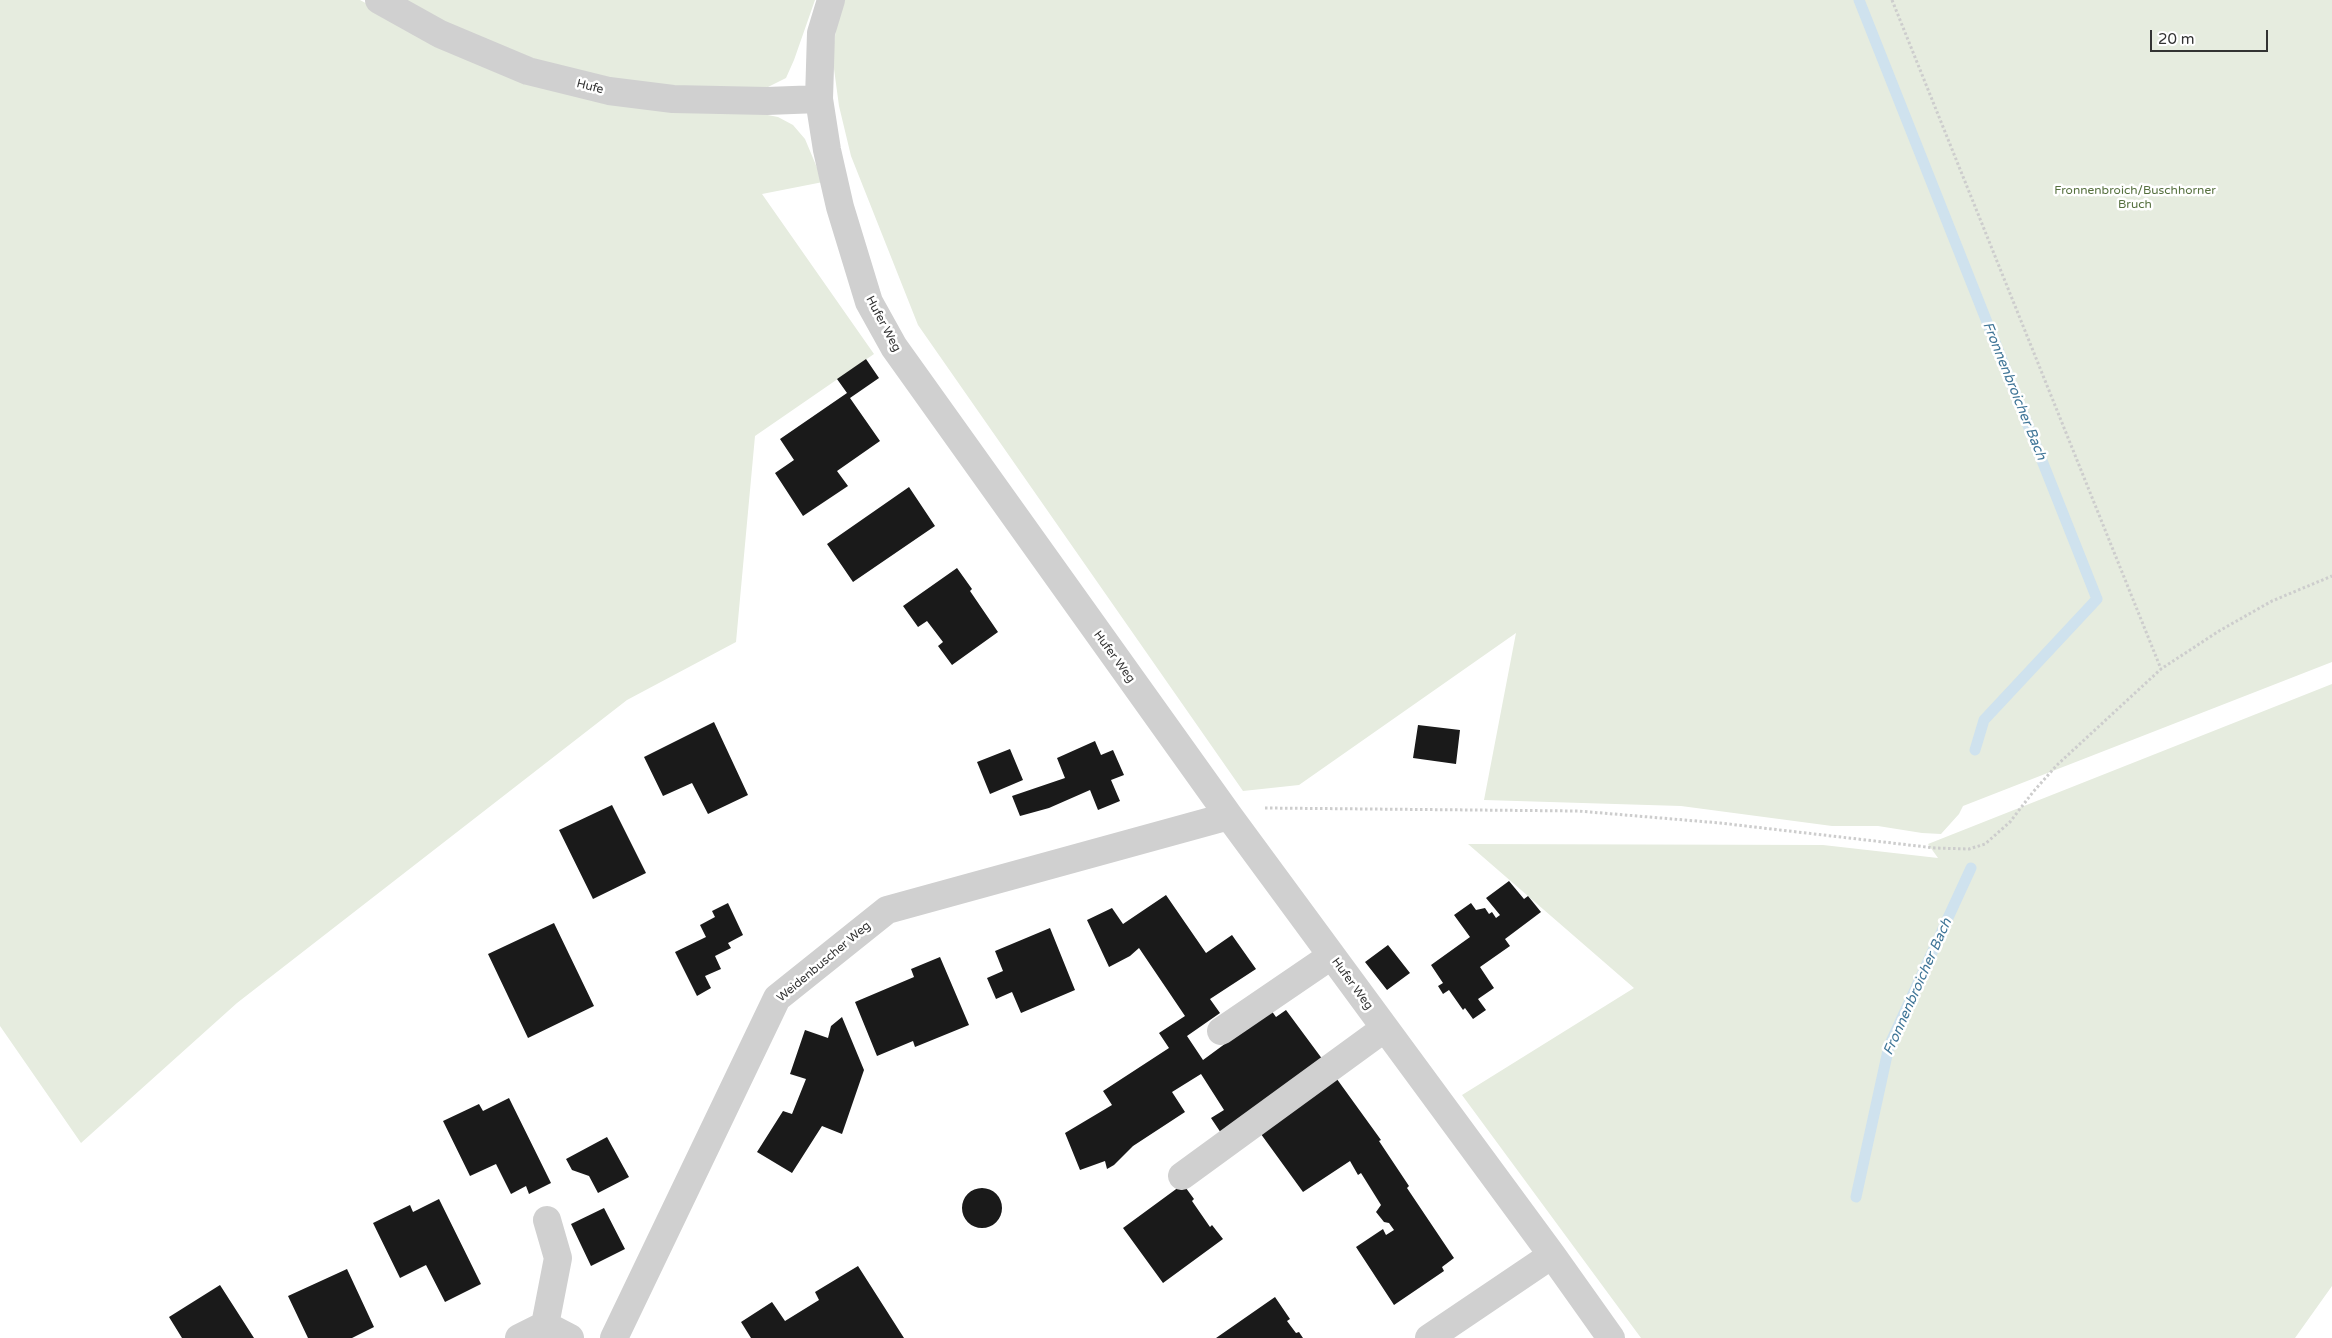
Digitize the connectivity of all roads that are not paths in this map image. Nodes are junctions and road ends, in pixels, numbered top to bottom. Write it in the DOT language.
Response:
graph roads {
  1 [pos="379,0"];
  2 [pos="831,0"];
  3 [pos="819,99"];
  4 [pos="1228,816"];
  5 [pos="1331,956"];
  6 [pos="1385,1028"];
  7 [pos="1221,1031"];
  8 [pos="1182,1176"];
  9 [pos="547,1220"];
  10 [pos="1552,1255"];
  11 [pos="545,1325"];
  12 [pos="519,1338"];
  13 [pos="570,1338"];
  14 [pos="614,1338"];
  15 [pos="1429,1338"];
  16 [pos="1611,1338"];
  1 -- 3 [label="street, Hufe"];
  2 -- 3 [label="street, Hufer Weg"];
  3 -- 4 [label="street, Hufer Weg"];
  4 -- 5 [label="street, Hufer Weg"];
  4 -- 14 [label="street, Weidenbuscher Weg"];
  5 -- 6 [label="street, Hufer Weg"];
  5 -- 7 [label="street"];
  6 -- 8 [label="street"];
  6 -- 10 [label="street, Hufer Weg"];
  9 -- 11 [label="street"];
  10 -- 15 [label="street"];
  10 -- 16 [label="street, Hufer Weg"];
  11 -- 12 [label="street"];
  11 -- 13 [label="street"];
}
